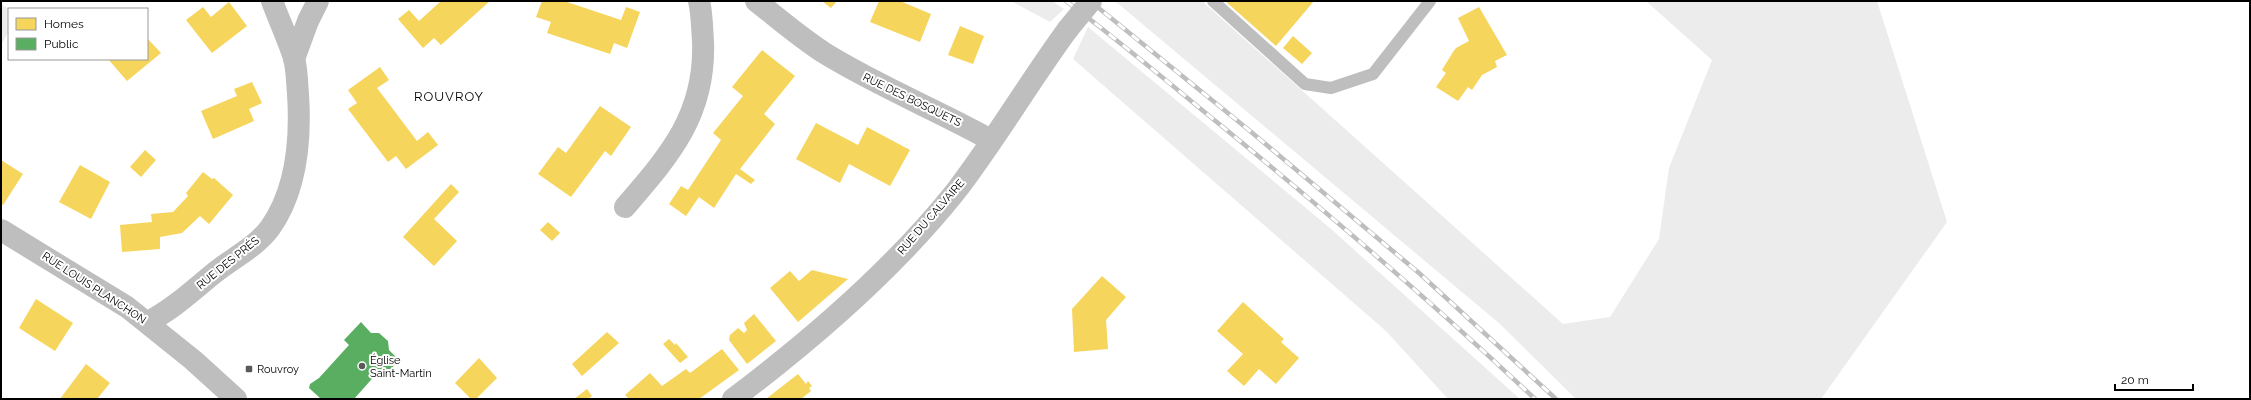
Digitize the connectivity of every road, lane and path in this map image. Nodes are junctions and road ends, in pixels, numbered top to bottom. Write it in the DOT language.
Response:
graph roads {
  1 [pos="272,1"];
  2 [pos="318,1"];
  3 [pos="699,1"];
  4 [pos="756,1"];
  5 [pos="1091,1"];
  6 [pos="1213,1"];
  7 [pos="1430,1"];
  8 [pos="294,59"];
  9 [pos="991,140"];
  10 [pos="625,207"];
  11 [pos="1,230"];
  12 [pos="148,322"];
  13 [pos="236,399"];
  14 [pos="733,399"];
  1 -- 8 [label="street, RUE DES PRÉS"];
  2 -- 8 [label="street"];
  3 -- 10 [label="street"];
  4 -- 9 [label="street, RUE DES BOSQUETS"];
  5 -- 9 [label="street, RUE DU CALVAIRE, bridge"];
  6 -- 7 [label="lane"];
  8 -- 12 [label="street, RUE DES PRÉS"];
  9 -- 14 [label="street, RUE DU CALVAIRE"];
  11 -- 12 [label="street, RUE LOUIS PLANCHON"];
  12 -- 13 [label="street, RUE LOUIS PLANCHON"];
}
